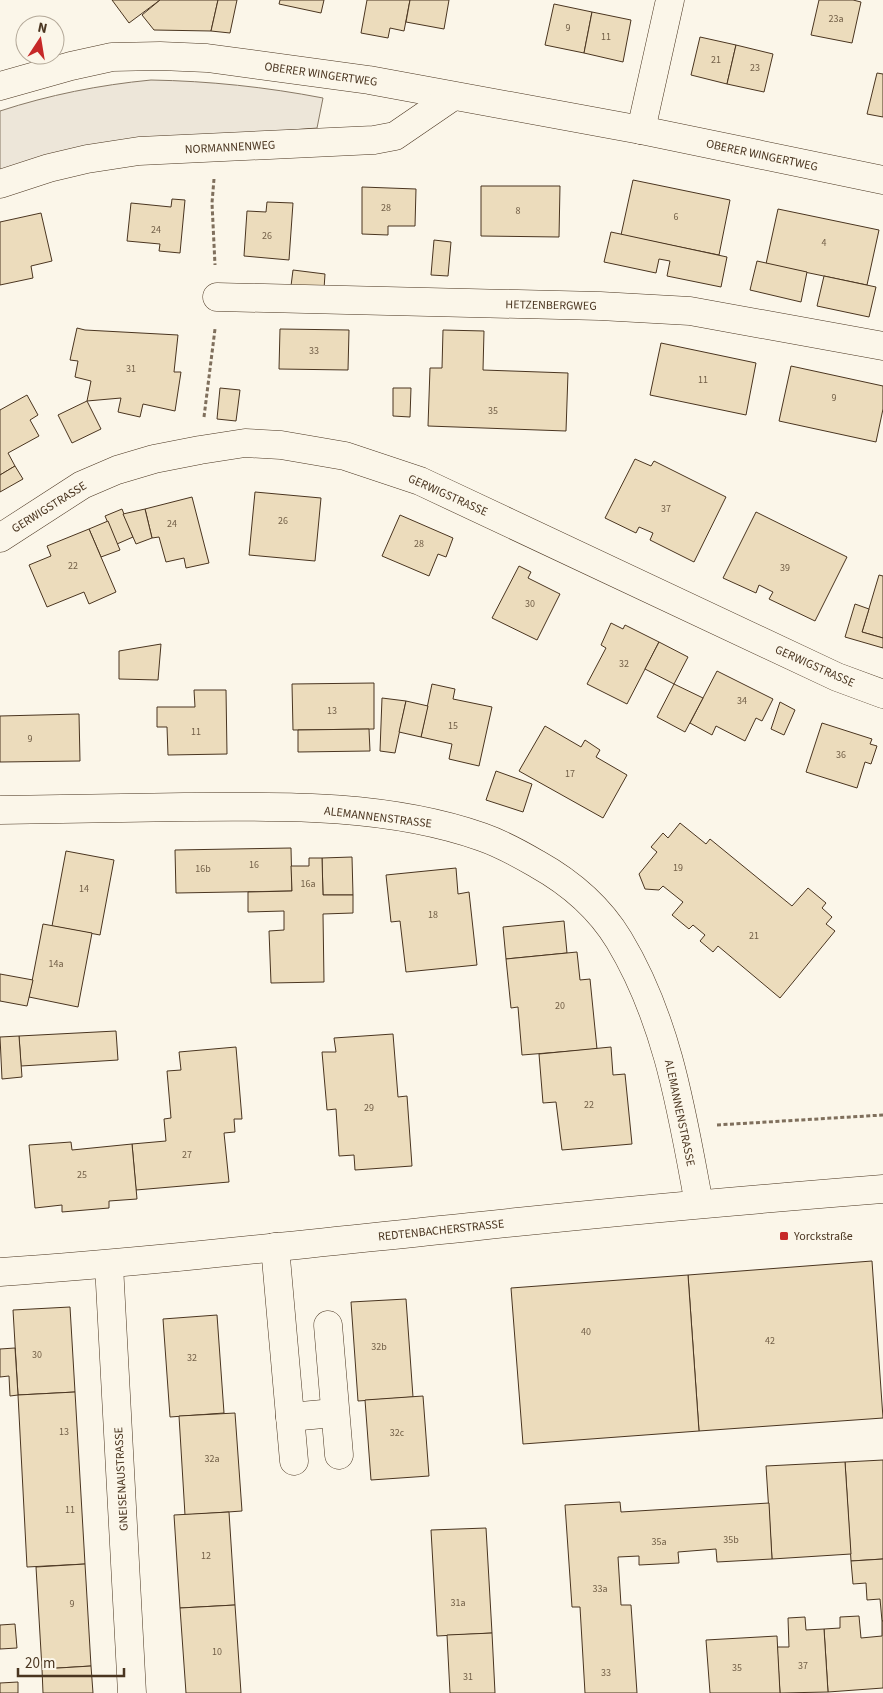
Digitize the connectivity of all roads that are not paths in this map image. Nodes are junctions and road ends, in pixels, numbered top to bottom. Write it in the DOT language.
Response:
graph roads {
  1 [pos="670,0"];
  2 [pos="0,86"];
  3 [pos="452,97"];
  4 [pos="641,130"];
  5 [pos="883,180"];
  6 [pos="0,184"];
  7 [pos="217,297"];
  8 [pos="883,346"];
  9 [pos="0,538"];
  10 [pos="883,694"];
  11 [pos="0,810"];
  12 [pos="883,1189"];
  13 [pos="699,1204"];
  14 [pos="275,1247"];
  15 [pos="109,1264"];
  16 [pos="0,1272"];
  17 [pos="328,1325"];
  18 [pos="334,1413"];
  19 [pos="290,1417"];
  20 [pos="339,1455"];
  21 [pos="294,1461"];
  22 [pos="132,1693"];
  1 -- 4 [label="street"];
  2 -- 3 [label="street, OBERER WINGERTWEG"];
  3 -- 4 [label="street, OBERER WINGERTWEG"];
  3 -- 6 [label="street, NORMANNENWEG"];
  4 -- 5 [label="street, OBERER WINGERTWEG"];
  7 -- 8 [label="street, HETZENBERGWEG"];
  9 -- 10 [label="street, GERWIGSTRASSE"];
  11 -- 13 [label="street, ALEMANNENSTRASSE"];
  12 -- 13 [label="street, REDTENBACHERSTRASSE"];
  13 -- 14 [label="street, REDTENBACHERSTRASSE"];
  14 -- 15 [label="street, REDTENBACHERSTRASSE"];
  14 -- 19 [label="street"];
  15 -- 16 [label="street, REDTENBACHERSTRASSE"];
  15 -- 22 [label="street, GNEISENAUSTRASSE"];
  17 -- 18 [label="street"];
  18 -- 19 [label="street"];
  18 -- 20 [label="street"];
  19 -- 21 [label="street"];
}
